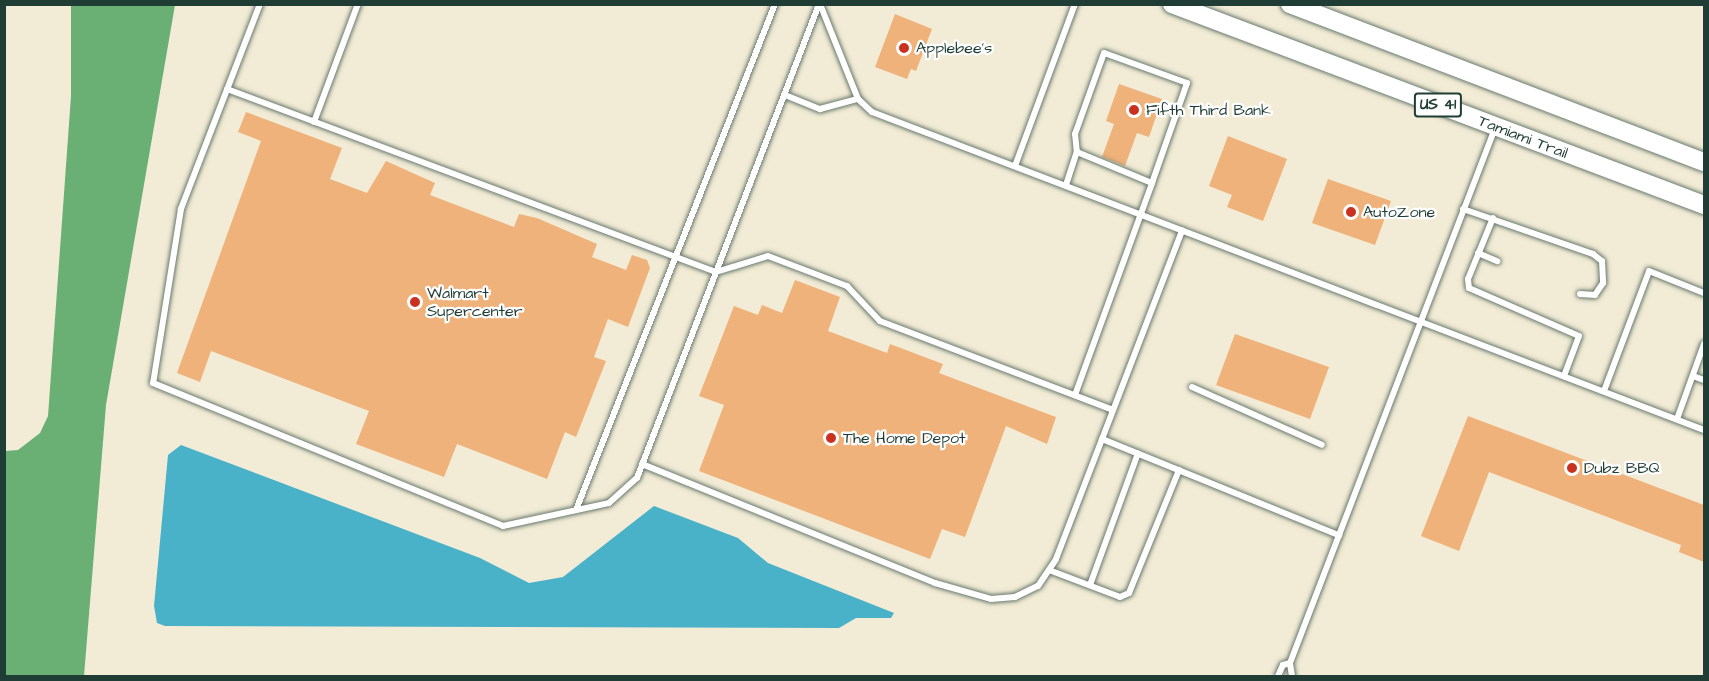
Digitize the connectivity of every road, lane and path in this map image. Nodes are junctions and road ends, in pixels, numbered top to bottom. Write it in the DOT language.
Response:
graph roads {
  1 [pos="260,4"];
  2 [pos="358,4"];
  3 [pos="775,4"];
  4 [pos="820,4"];
  5 [pos="1075,4"];
  6 [pos="1173,4"];
  7 [pos="1290,4"];
  8 [pos="227,89"];
  9 [pos="784,94"];
  10 [pos="858,99"];
  11 [pos="1427,101"];
  12 [pos="314,122"];
  13 [pos="1496,127"];
  14 [pos="1077,152"];
  15 [pos="1704,162"];
  16 [pos="1015,166"];
  17 [pos="1152,183"];
  18 [pos="1065,185"];
  19 [pos="1704,194"];
  20 [pos="1704,205"];
  21 [pos="1463,208"];
  22 [pos="1140,214"];
  23 [pos="1493,218"];
  24 [pos="1182,230"];
  25 [pos="1478,253"];
  26 [pos="676,257"];
  27 [pos="1497,261"];
  28 [pos="716,272"];
  29 [pos="1704,293"];
  30 [pos="1580,294"];
  31 [pos="1420,321"];
  32 [pos="1704,344"];
  33 [pos="1564,376"];
  34 [pos="1693,376"];
  35 [pos="1704,380"];
  36 [pos="1192,387"];
  37 [pos="1604,391"];
  38 [pos="1075,395"];
  39 [pos="1113,410"];
  40 [pos="1677,419"];
  41 [pos="1704,430"];
  42 [pos="1102,439"];
  43 [pos="1322,445"];
  44 [pos="1138,453"];
  45 [pos="642,464"];
  46 [pos="1179,470"];
  47 [pos="576,510"];
  48 [pos="1339,535"];
  49 [pos="1049,570"];
  50 [pos="1090,585"];
  51 [pos="1290,663"];
  52 [pos="1278,676"];
  53 [pos="1292,676"];
  1 -- 8 [label="lane"];
  2 -- 12 [label="lane"];
  3 -- 26 [label="lane"];
  4 -- 9 [label="lane"];
  4 -- 10 [label="lane"];
  5 -- 16 [label="lane"];
  6 -- 11 [label="main road, Tamiami Trail / US 41"];
  7 -- 15 [label="main road, US 41"];
  8 -- 12 [label="lane"];
  8 -- 47 [label="lane"];
  9 -- 10 [label="lane"];
  9 -- 28 [label="lane"];
  10 -- 16 [label="lane"];
  11 -- 13 [label="main road, Tamiami Trail / US 41"];
  11 -- 19 [label="main road"];
  12 -- 26 [label="lane"];
  13 -- 20 [label="main road, Tamiami Trail / US 41"];
  13 -- 21 [label="lane"];
  14 -- 17 [label="lane"];
  14 -- 17 [label="lane"];
  14 -- 18 [label="lane"];
  16 -- 18 [label="lane"];
  17 -- 22 [label="lane"];
  18 -- 22 [label="lane"];
  21 -- 23 [label="lane"];
  21 -- 31 [label="lane"];
  22 -- 24 [label="lane"];
  22 -- 38 [label="lane"];
  23 -- 25 [label="lane"];
  23 -- 30 [label="lane"];
  24 -- 31 [label="lane"];
  24 -- 39 [label="lane"];
  25 -- 27 [label="lane"];
  25 -- 33 [label="lane"];
  26 -- 28 [label="lane"];
  26 -- 47 [label="lane"];
  28 -- 38 [label="lane"];
  28 -- 45 [label="lane"];
  29 -- 37 [label="lane"];
  31 -- 33 [label="lane"];
  31 -- 48 [label="lane"];
  32 -- 34 [label="lane"];
  33 -- 37 [label="lane"];
  34 -- 35 [label="lane"];
  34 -- 40 [label="lane"];
  36 -- 43 [label="lane"];
  37 -- 40 [label="lane"];
  38 -- 39 [label="lane"];
  39 -- 42 [label="lane"];
  40 -- 41 [label="lane"];
  42 -- 44 [label="lane"];
  42 -- 49 [label="lane"];
  44 -- 46 [label="lane"];
  44 -- 50 [label="lane"];
  45 -- 47 [label="lane"];
  45 -- 49 [label="lane"];
  46 -- 48 [label="lane"];
  46 -- 50 [label="lane"];
  48 -- 51 [label="lane"];
  49 -- 50 [label="lane"];
  51 -- 52 [label="lane"];
  51 -- 53 [label="lane"];
}
